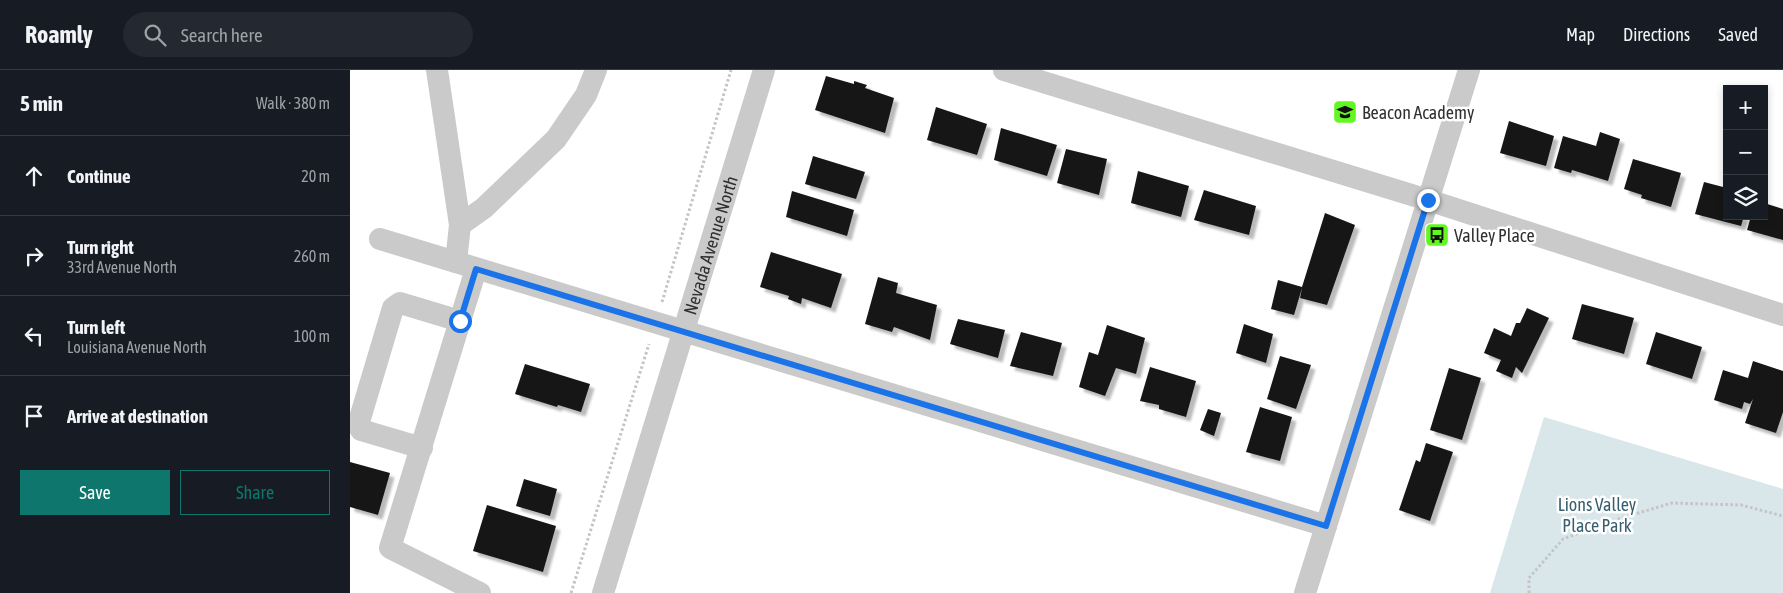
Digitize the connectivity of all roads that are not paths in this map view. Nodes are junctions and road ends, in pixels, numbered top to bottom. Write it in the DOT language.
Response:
graph roads {
  1 [pos="437,70"];
  2 [pos="596,70"];
  3 [pos="764,70"];
  4 [pos="1004,70"];
  5 [pos="1469,70"];
  6 [pos="1428,200"];
  7 [pos="460,225"];
  8 [pos="380,239"];
  9 [pos="466,266"];
  10 [pos="1783,315"];
  11 [pos="460,321"];
  12 [pos="684,332"];
  13 [pos="422,448"];
  14 [pos="1326,526"];
  15 [pos="480,593"];
  16 [pos="603,593"];
  17 [pos="1305,593"];
  1 -- 7 [label="street"];
  2 -- 7 [label="street"];
  3 -- 12 [label="street, Nevada Avenue North"];
  4 -- 6 [label="street"];
  5 -- 6 [label="street"];
  6 -- 10 [label="street"];
  6 -- 14 [label="street"];
  7 -- 9 [label="street"];
  8 -- 9 [label="street"];
  9 -- 11 [label="street"];
  9 -- 12 [label="street"];
  11 -- 13 [label="street"];
  11 -- 13 [label="street"];
  12 -- 14 [label="street"];
  12 -- 16 [label="street, Nevada Avenue North"];
  13 -- 15 [label="street"];
  14 -- 17 [label="street"];
}
